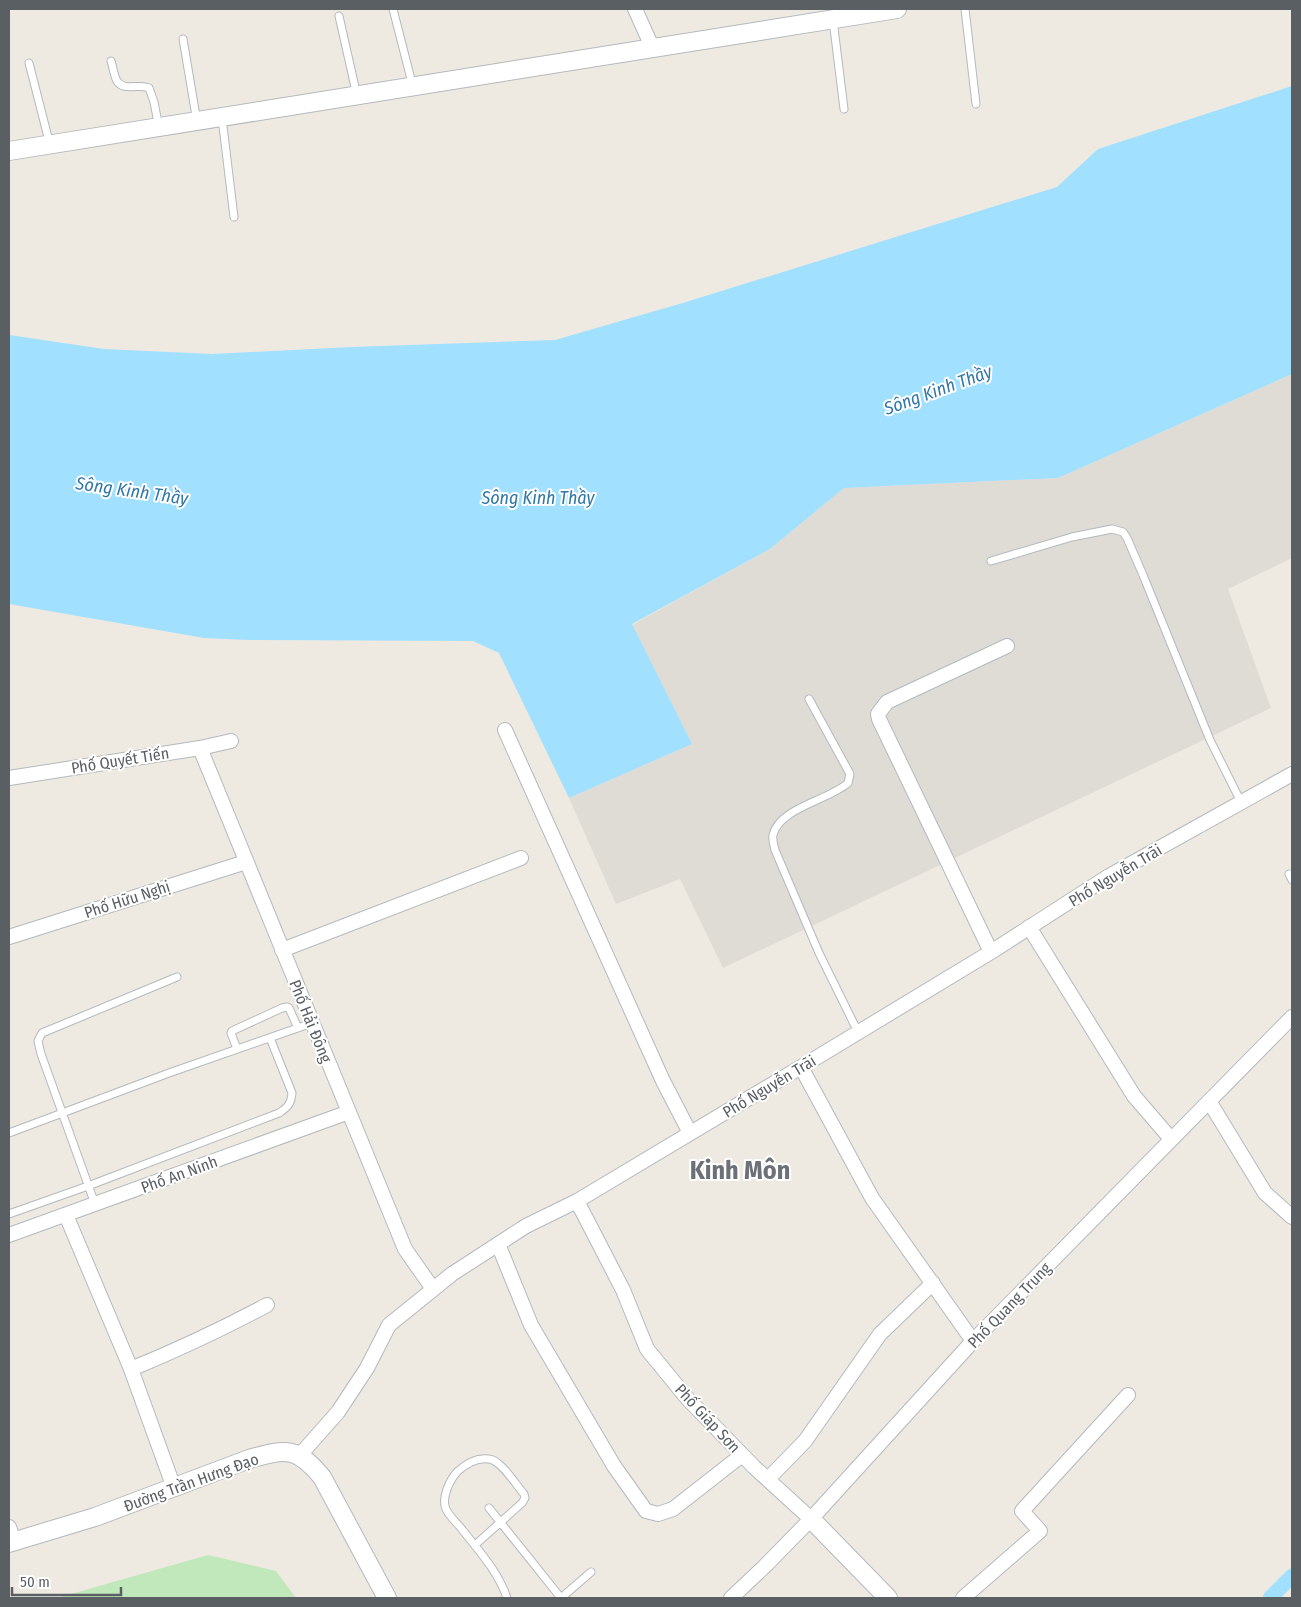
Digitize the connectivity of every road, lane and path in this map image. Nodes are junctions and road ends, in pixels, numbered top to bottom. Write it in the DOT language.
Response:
graph roads {
  1 [pos="393,9"];
  2 [pos="635,9"];
  3 [pos="896,9"];
  4 [pos="965,9"];
  5 [pos="340,16"];
  6 [pos="833,19"];
  7 [pos="183,39"];
  8 [pos="653,49"];
  9 [pos="110,61"];
  10 [pos="29,63"];
  11 [pos="413,87"];
  12 [pos="357,96"];
  13 [pos="976,104"];
  14 [pos="844,109"];
  15 [pos="222,118"];
  16 [pos="197,122"];
  17 [pos="159,128"];
  18 [pos="50,145"];
  19 [pos="9,151"];
  20 [pos="234,217"];
  21 [pos="991,561"];
  22 [pos="1007,646"];
  23 [pos="809,699"];
  24 [pos="505,730"];
  25 [pos="231,741"];
  26 [pos="200,748"];
  27 [pos="1292,774"];
  28 [pos="9,778"];
  29 [pos="1241,802"];
  30 [pos="521,858"];
  31 [pos="246,862"];
  32 [pos="1029,927"];
  33 [pos="9,937"];
  34 [pos="282,950"];
  35 [pos="991,952"];
  36 [pos="177,977"];
  37 [pos="1292,1017"];
  38 [pos="312,1023"];
  39 [pos="298,1028"];
  40 [pos="858,1032"];
  41 [pos="270,1038"];
  42 [pos="237,1049"];
  43 [pos="801,1067"];
  44 [pos="1210,1101"];
  45 [pos="349,1112"];
  46 [pos="62,1113"];
  47 [pos="9,1133"];
  48 [pos="690,1133"];
  49 [pos="1171,1139"];
  50 [pos="88,1186"];
  51 [pos="577,1201"];
  52 [pos="95,1204"];
  53 [pos="9,1214"];
  54 [pos="66,1215"];
  55 [pos="1292,1217"];
  56 [pos="9,1236"];
  57 [pos="498,1244"];
  58 [pos="933,1283"];
  59 [pos="433,1289"];
  60 [pos="267,1305"];
  61 [pos="973,1340"];
  62 [pos="131,1369"];
  63 [pos="1128,1395"];
  64 [pos="300,1455"];
  65 [pos="742,1455"];
  66 [pos="768,1480"];
  67 [pos="174,1488"];
  68 [pos="489,1508"];
  69 [pos="811,1519"];
  70 [pos="501,1522"];
  71 [pos="10,1537"];
  72 [pos="475,1545"];
  73 [pos="591,1572"];
  74 [pos="387,1598"];
  75 [pos="507,1598"];
  76 [pos="561,1598"];
  77 [pos="731,1598"];
  78 [pos="888,1598"];
  79 [pos="963,1598"];
  1 -- 11 [label="lane"];
  2 -- 8 [label="street"];
  3 -- 6 [label="street"];
  4 -- 13 [label="lane"];
  5 -- 12 [label="lane"];
  6 -- 8 [label="street"];
  6 -- 14 [label="lane"];
  7 -- 16 [label="lane"];
  8 -- 11 [label="street"];
  9 -- 17 [label="lane"];
  10 -- 18 [label="lane"];
  11 -- 12 [label="street"];
  12 -- 15 [label="street"];
  15 -- 16 [label="street"];
  15 -- 20 [label="lane"];
  16 -- 17 [label="street"];
  17 -- 18 [label="street"];
  18 -- 19 [label="street"];
  21 -- 29 [label="lane"];
  22 -- 35 [label="street"];
  23 -- 40 [label="lane"];
  24 -- 48 [label="street"];
  25 -- 26 [label="street, Phố Quyết Tiến"];
  26 -- 28 [label="street, Phố Quyết Tiến"];
  26 -- 31 [label="street, Phố Hải Đông"];
  27 -- 29 [label="street, Phố Nguyễn Trãi"];
  29 -- 32 [label="street, Phố Nguyễn Trãi"];
  30 -- 34 [label="street"];
  31 -- 33 [label="street, Phố Hữu Nghị"];
  31 -- 34 [label="street, Phố Hải Đông"];
  32 -- 35 [label="street, Phố Nguyễn Trãi"];
  32 -- 49 [label="street"];
  34 -- 38 [label="street, Phố Hải Đông"];
  35 -- 40 [label="street, Phố Nguyễn Trãi"];
  36 -- 46 [label="lane"];
  37 -- 44 [label="street, Phố Quang Trung"];
  38 -- 39 [label="lane"];
  38 -- 45 [label="street, Phố Hải Đông"];
  39 -- 41 [label="lane"];
  39 -- 42 [label="lane"];
  40 -- 43 [label="street, Phố Nguyễn Trãi"];
  41 -- 42 [label="lane"];
  41 -- 50 [label="lane"];
  42 -- 46 [label="lane"];
  43 -- 48 [label="street, Phố Nguyễn Trãi"];
  43 -- 58 [label="street"];
  44 -- 49 [label="street, Phố Quang Trung"];
  44 -- 55 [label="street"];
  45 -- 52 [label="street, Phố An Ninh"];
  45 -- 59 [label="street, Phố Hải Đông"];
  46 -- 47 [label="lane"];
  46 -- 50 [label="lane"];
  48 -- 51 [label="street, Phố Nguyễn Trãi"];
  49 -- 61 [label="street, Phố Quang Trung"];
  50 -- 52 [label="lane"];
  50 -- 53 [label="lane"];
  51 -- 57 [label="street, Phố Nguyễn Trãi"];
  51 -- 65 [label="street, Phố Giáp Sơn"];
  52 -- 54 [label="street, Phố An Ninh"];
  54 -- 56 [label="street, Phố An Ninh"];
  54 -- 62 [label="street"];
  57 -- 59 [label="street, Phố Nguyễn Trãi"];
  57 -- 65 [label="street"];
  58 -- 61 [label="street"];
  58 -- 66 [label="street"];
  59 -- 64 [label="street, Phố Nguyễn Trãi"];
  60 -- 62 [label="street"];
  61 -- 69 [label="street, Phố Quang Trung"];
  62 -- 67 [label="street"];
  63 -- 79 [label="street"];
  64 -- 67 [label="street, Đường Trần Hưng Đạo"];
  64 -- 74 [label="street"];
  65 -- 66 [label="street, Phố Giáp Sơn"];
  66 -- 69 [label="street, Phố Giáp Sơn"];
  67 -- 71 [label="street, Đường Trần Hưng Đạo"];
  68 -- 70 [label="lane"];
  69 -- 77 [label="street, Phố Quang Trung"];
  69 -- 78 [label="street, Phố Giáp Sơn"];
  70 -- 72 [label="lane"];
  70 -- 72 [label="lane"];
  70 -- 76 [label="lane"];
  72 -- 75 [label="lane"];
  73 -- 76 [label="lane"];
}
